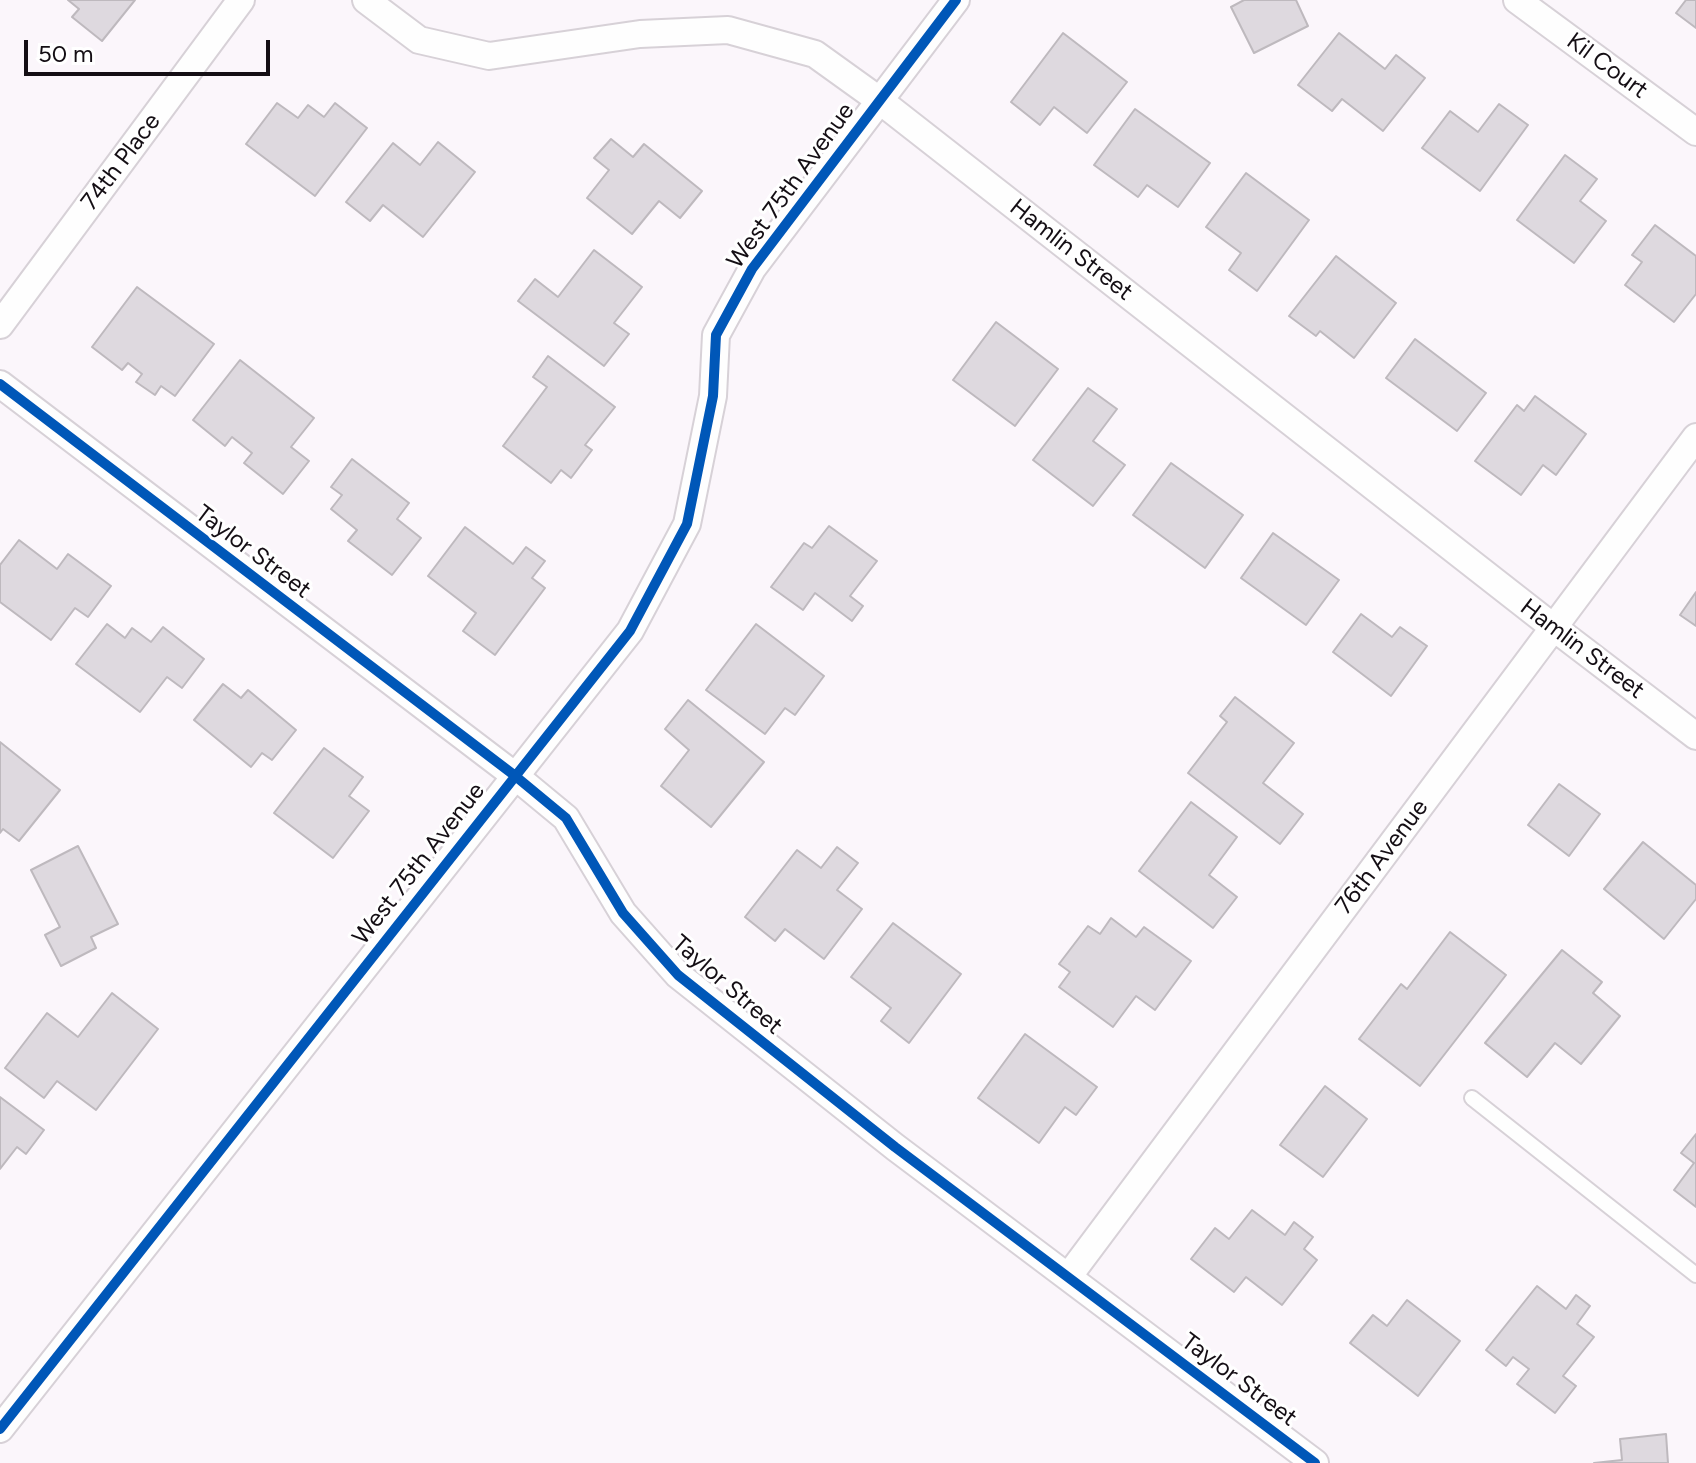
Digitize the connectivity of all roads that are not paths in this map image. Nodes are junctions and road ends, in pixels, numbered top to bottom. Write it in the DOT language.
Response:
graph roads {
  1 [pos="241,0"];
  2 [pos="366,0"];
  3 [pos="956,0"];
  4 [pos="1517,0"];
  5 [pos="879,100"];
  6 [pos="1696,132"];
  7 [pos="0,325"];
  8 [pos="0,384"];
  9 [pos="1696,437"];
  10 [pos="1553,627"];
  11 [pos="1696,736"];
  12 [pos="514,775"];
  13 [pos="1472,1098"];
  14 [pos="1696,1275"];
  15 [pos="1068,1277"];
  16 [pos="0,1429"];
  17 [pos="1315,1463"];
  1 -- 7 [label="street, 74th Place"];
  2 -- 5 [label="street, Hamlin Street"];
  3 -- 5 [label="street, West 75th Avenue"];
  4 -- 6 [label="street, Kil Court"];
  5 -- 10 [label="street, Hamlin Street"];
  5 -- 12 [label="street, West 75th Avenue"];
  8 -- 12 [label="street, Taylor Street"];
  9 -- 10 [label="street, 76th Avenue"];
  10 -- 11 [label="street, Hamlin Street"];
  10 -- 15 [label="street, 76th Avenue"];
  12 -- 15 [label="street, Taylor Street"];
  12 -- 16 [label="street, West 75th Avenue"];
  13 -- 14 [label="lane"];
  15 -- 17 [label="street, Taylor Street"];
}
